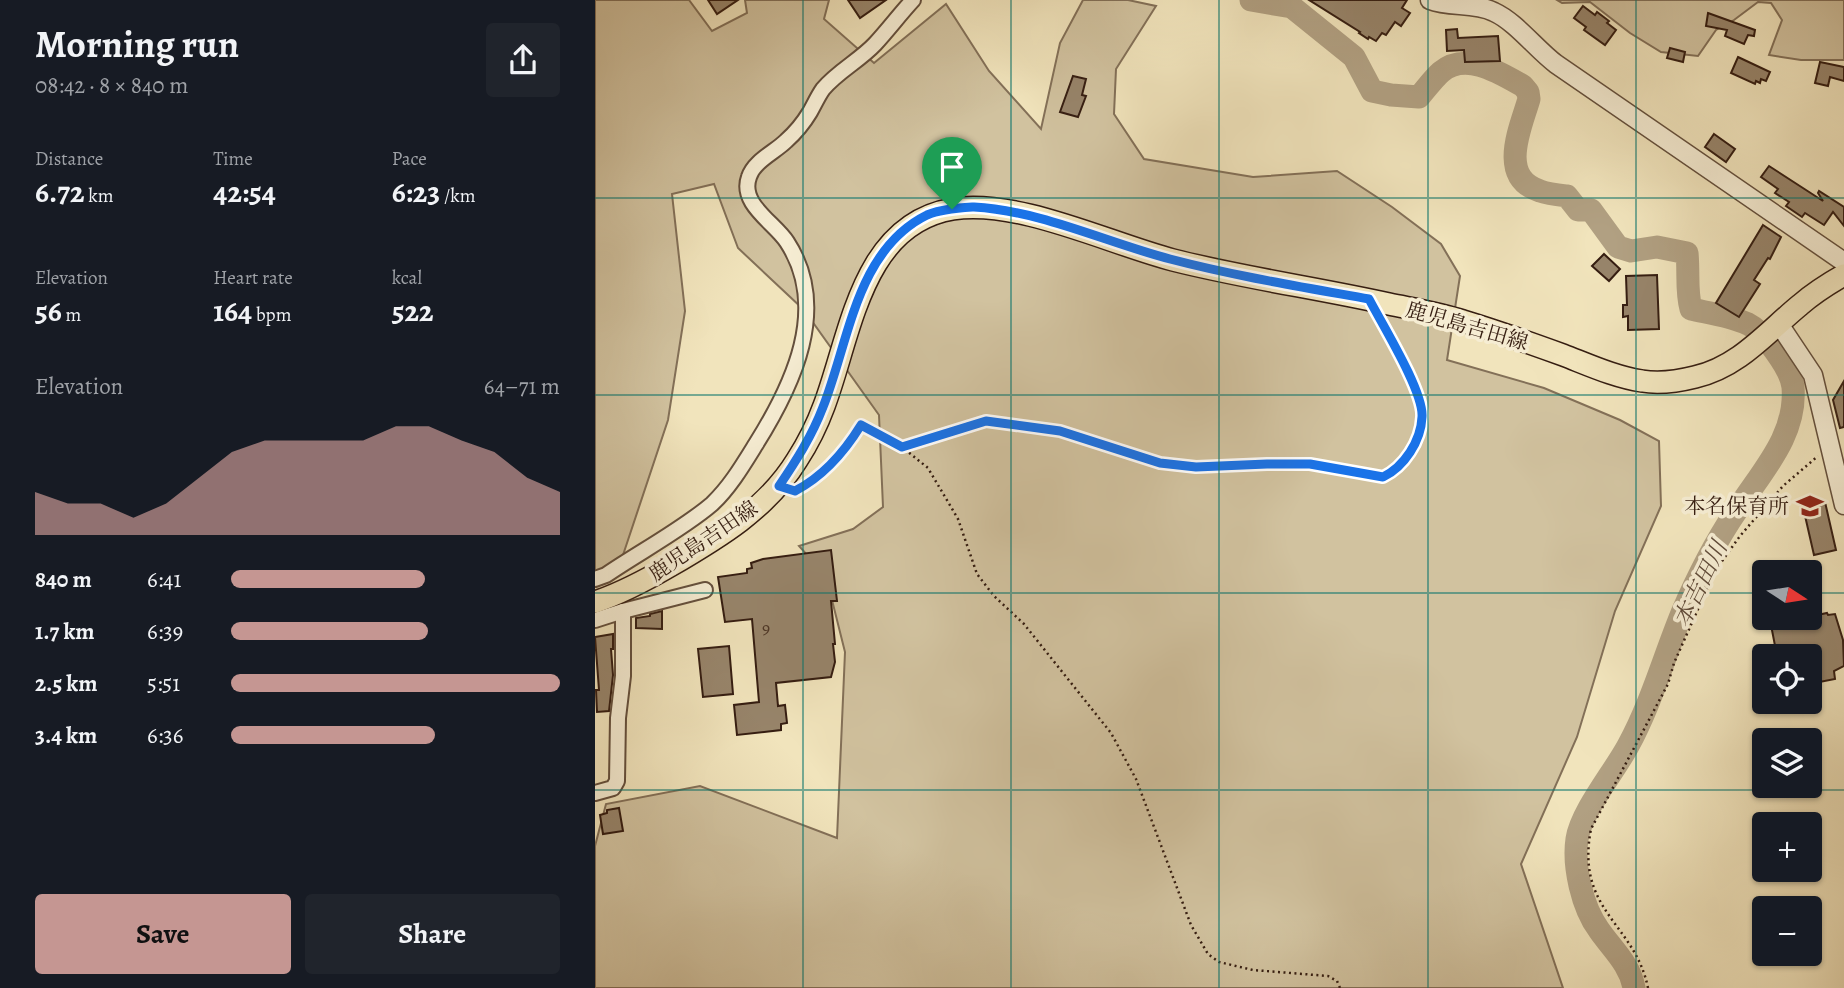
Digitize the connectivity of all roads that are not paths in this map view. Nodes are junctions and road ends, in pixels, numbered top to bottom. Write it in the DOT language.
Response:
graph roads {
  1 [pos="913,0"];
  2 [pos="1430,0"];
  3 [pos="1844,262"];
  4 [pos="1844,275"];
  5 [pos="1773,329"];
  6 [pos="1840,471"];
  7 [pos="1844,505"];
  8 [pos="595,579"];
  9 [pos="705,590"];
  10 [pos="595,602"];
  11 [pos="623,611"];
  12 [pos="595,620"];
  13 [pos="595,793"];
  1 -- 8 [label="street"];
  2 -- 3 [label="street"];
  4 -- 5 [label="main road, 鹿児島吉田線"];
  5 -- 6 [label="street"];
  5 -- 10 [label="main road, 鹿児島吉田線"];
  6 -- 7 [label="street"];
  9 -- 11 [label="street"];
  11 -- 12 [label="street"];
  11 -- 13 [label="street"];
}
